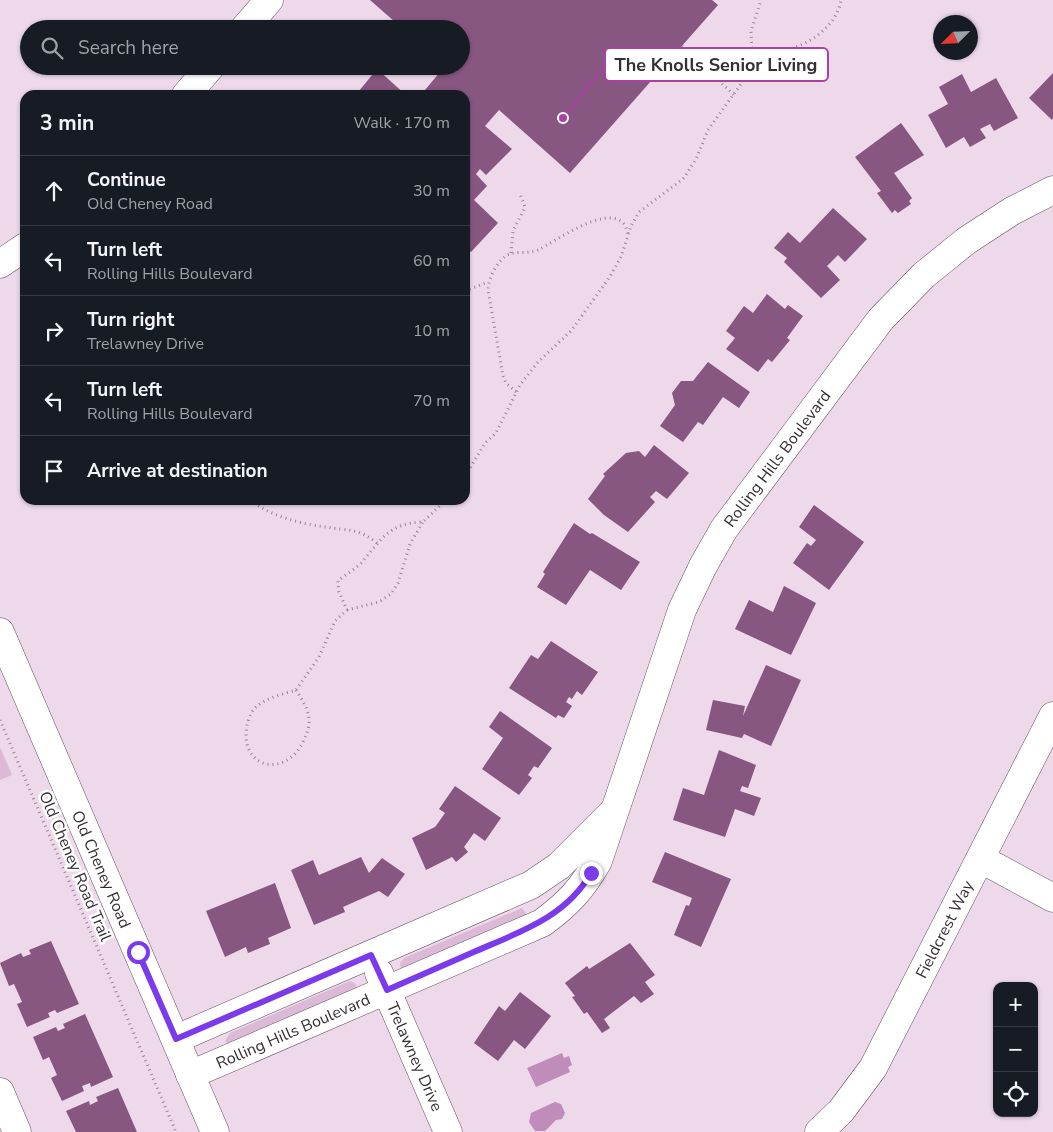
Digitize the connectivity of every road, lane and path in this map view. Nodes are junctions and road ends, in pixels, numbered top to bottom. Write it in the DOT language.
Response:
graph roads {
  1 [pos="269,0"];
  2 [pos="761,0"];
  3 [pos="841,0"];
  4 [pos="252,20"];
  5 [pos="682,46"];
  6 [pos="752,48"];
  7 [pos="203,75"];
  8 [pos="190,90"];
  9 [pos="734,95"];
  10 [pos="1053,190"];
  11 [pos="520,194"];
  12 [pos="629,234"];
  13 [pos="20,251"];
  14 [pos="511,253"];
  15 [pos="0,264"];
  16 [pos="488,282"];
  17 [pos="470,288"];
  18 [pos="516,392"];
  19 [pos="470,467"];
  20 [pos="258,505"];
  21 [pos="441,505"];
  22 [pos="423,522"];
  23 [pos="377,543"];
  24 [pos="347,610"];
  25 [pos="0,632"];
  26 [pos="296,690"];
  27 [pos="1053,716"];
  28 [pos="0,720"];
  29 [pos="616,808"];
  30 [pos="981,859"];
  31 [pos="1053,898"];
  32 [pos="371,955"];
  33 [pos="387,990"];
  34 [pos="176,1039"];
  35 [pos="190,1075"];
  36 [pos="0,1092"];
  37 [pos="17,1132"];
  38 [pos="176,1132"];
  39 [pos="215,1132"];
  40 [pos="448,1132"];
  41 [pos="819,1132"];
  1 -- 4 [label="street"];
  2 -- 6 [label="path"];
  3 -- 6 [label="path"];
  5 -- 9 [label="path"];
  6 -- 9 [label="path"];
  7 -- 8 [label="street"];
  9 -- 12 [label="path"];
  10 -- 29 [label="street, Rolling Hills Boulevard"];
  11 -- 14 [label="path"];
  12 -- 14 [label="path"];
  12 -- 18 [label="path"];
  13 -- 15 [label="street"];
  14 -- 16 [label="path"];
  16 -- 17 [label="path"];
  16 -- 18 [label="path"];
  18 -- 19 [label="path"];
  20 -- 23 [label="path"];
  21 -- 22 [label="path"];
  22 -- 23 [label="path"];
  22 -- 24 [label="path"];
  23 -- 24 [label="path"];
  24 -- 26 [label="path"];
  25 -- 34 [label="street, Old Cheney Road"];
  26 -- 26 [label="path"];
  27 -- 30 [label="street, Fieldcrest Way"];
  28 -- 38 [label="path, Old Cheney Road Trail"];
  29 -- 32 [label="street, Rolling Hills Boulevard"];
  29 -- 33 [label="street, Rolling Hills Boulevard"];
  30 -- 31 [label="street"];
  30 -- 41 [label="street, Fieldcrest Way"];
  32 -- 33 [label="street, Trelawney Drive"];
  32 -- 34 [label="street, Rolling Hills Boulevard"];
  33 -- 35 [label="street, Rolling Hills Boulevard"];
  33 -- 40 [label="street, Trelawney Drive"];
  34 -- 35 [label="street, Old Cheney Road"];
  35 -- 39 [label="street, Old Cheney Road"];
  36 -- 37 [label="street"];
}
